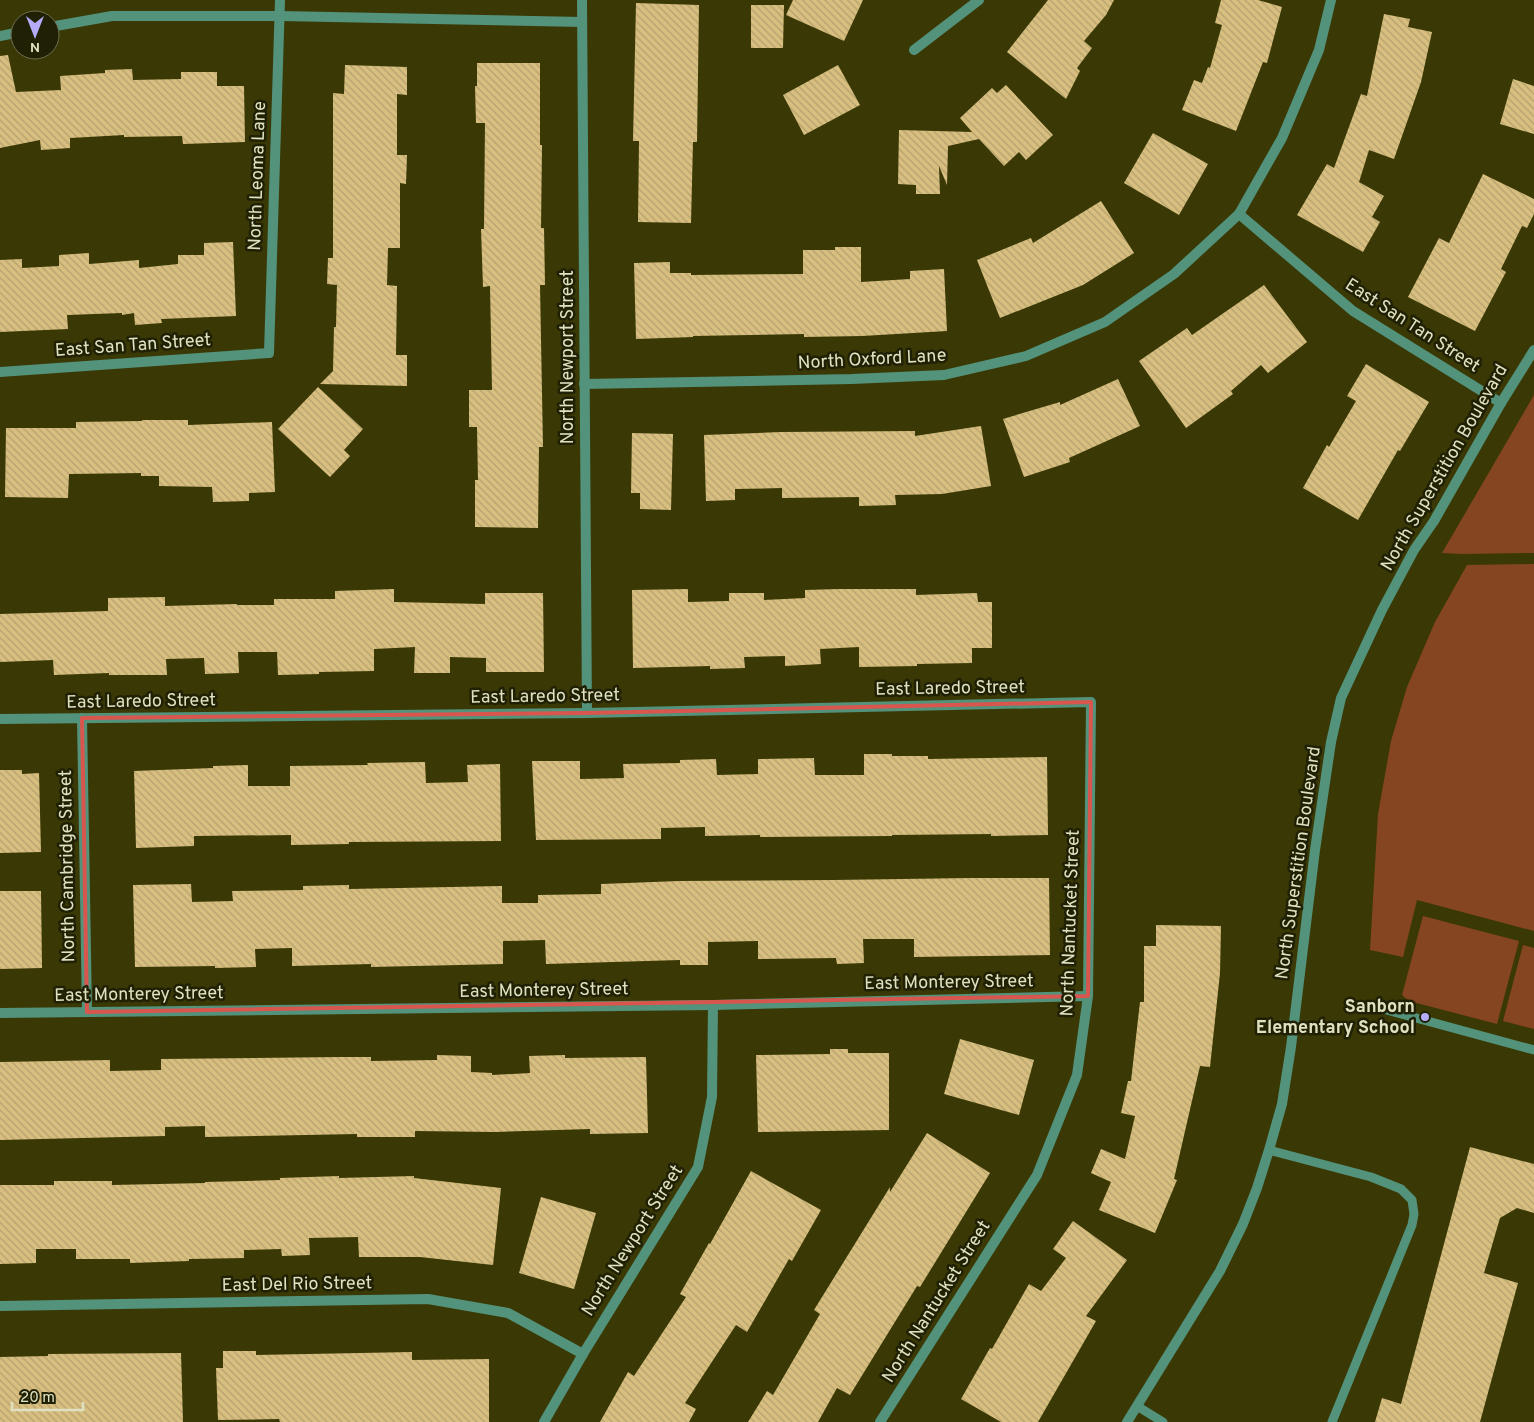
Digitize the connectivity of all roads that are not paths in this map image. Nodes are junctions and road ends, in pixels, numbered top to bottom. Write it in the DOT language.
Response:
graph roads {
  1 [pos="280,0"];
  2 [pos="582,0"];
  3 [pos="978,0"];
  4 [pos="1331,0"];
  5 [pos="280,16"];
  6 [pos="582,22"];
  7 [pos="60,25"];
  8 [pos="914,50"];
  9 [pos="1239,214"];
  10 [pos="1534,350"];
  11 [pos="269,353"];
  12 [pos="0,372"];
  13 [pos="584,384"];
  14 [pos="1501,403"];
  15 [pos="1091,702"];
  16 [pos="587,713"];
  17 [pos="82,718"];
  18 [pos="0,719"];
  19 [pos="1088,996"];
  20 [pos="713,1005"];
  21 [pos="1372,1006"];
  22 [pos="87,1012"];
  23 [pos="0,1013"];
  24 [pos="1534,1050"];
  25 [pos="1269,1150"];
  26 [pos="0,1306"];
  27 [pos="583,1354"];
  28 [pos="1137,1406"];
  29 [pos="544,1422"];
  30 [pos="880,1422"];
  31 [pos="1127,1422"];
  32 [pos="1163,1422"];
  33 [pos="1332,1422"];
  1 -- 5 [label="street, North Leoma Lane"];
  2 -- 6 [label="street, North Newport Street"];
  3 -- 8 [label="street"];
  4 -- 9 [label="street, North Oxford Lane"];
  5 -- 6 [label="street"];
  5 -- 7 [label="street"];
  5 -- 11 [label="street, North Leoma Lane"];
  6 -- 13 [label="street, North Newport Street"];
  9 -- 13 [label="street, North Oxford Lane"];
  9 -- 14 [label="street, East San Tan Street"];
  10 -- 14 [label="street, North Superstition Boulevard"];
  11 -- 12 [label="street, East San Tan Street"];
  13 -- 16 [label="street, North Newport Street"];
  14 -- 25 [label="street, North Superstition Boulevard"];
  15 -- 16 [label="street, East Laredo Street"];
  15 -- 19 [label="street, North Nantucket Street"];
  16 -- 17 [label="street, East Laredo Street"];
  17 -- 18 [label="street, East Laredo Street"];
  17 -- 22 [label="street, North Cambridge Street"];
  19 -- 20 [label="street, East Monterey Street"];
  19 -- 30 [label="street, North Nantucket Street"];
  20 -- 22 [label="street, East Monterey Street"];
  20 -- 27 [label="street, North Newport Street"];
  21 -- 24 [label="lane"];
  22 -- 23 [label="street, East Monterey Street"];
  25 -- 28 [label="street, North Superstition Boulevard"];
  25 -- 33 [label="lane"];
  26 -- 27 [label="street, East Del Rio Street"];
  27 -- 29 [label="street, North Newport Street"];
  28 -- 31 [label="street, North Superstition Boulevard"];
  28 -- 32 [label="lane"];
}
